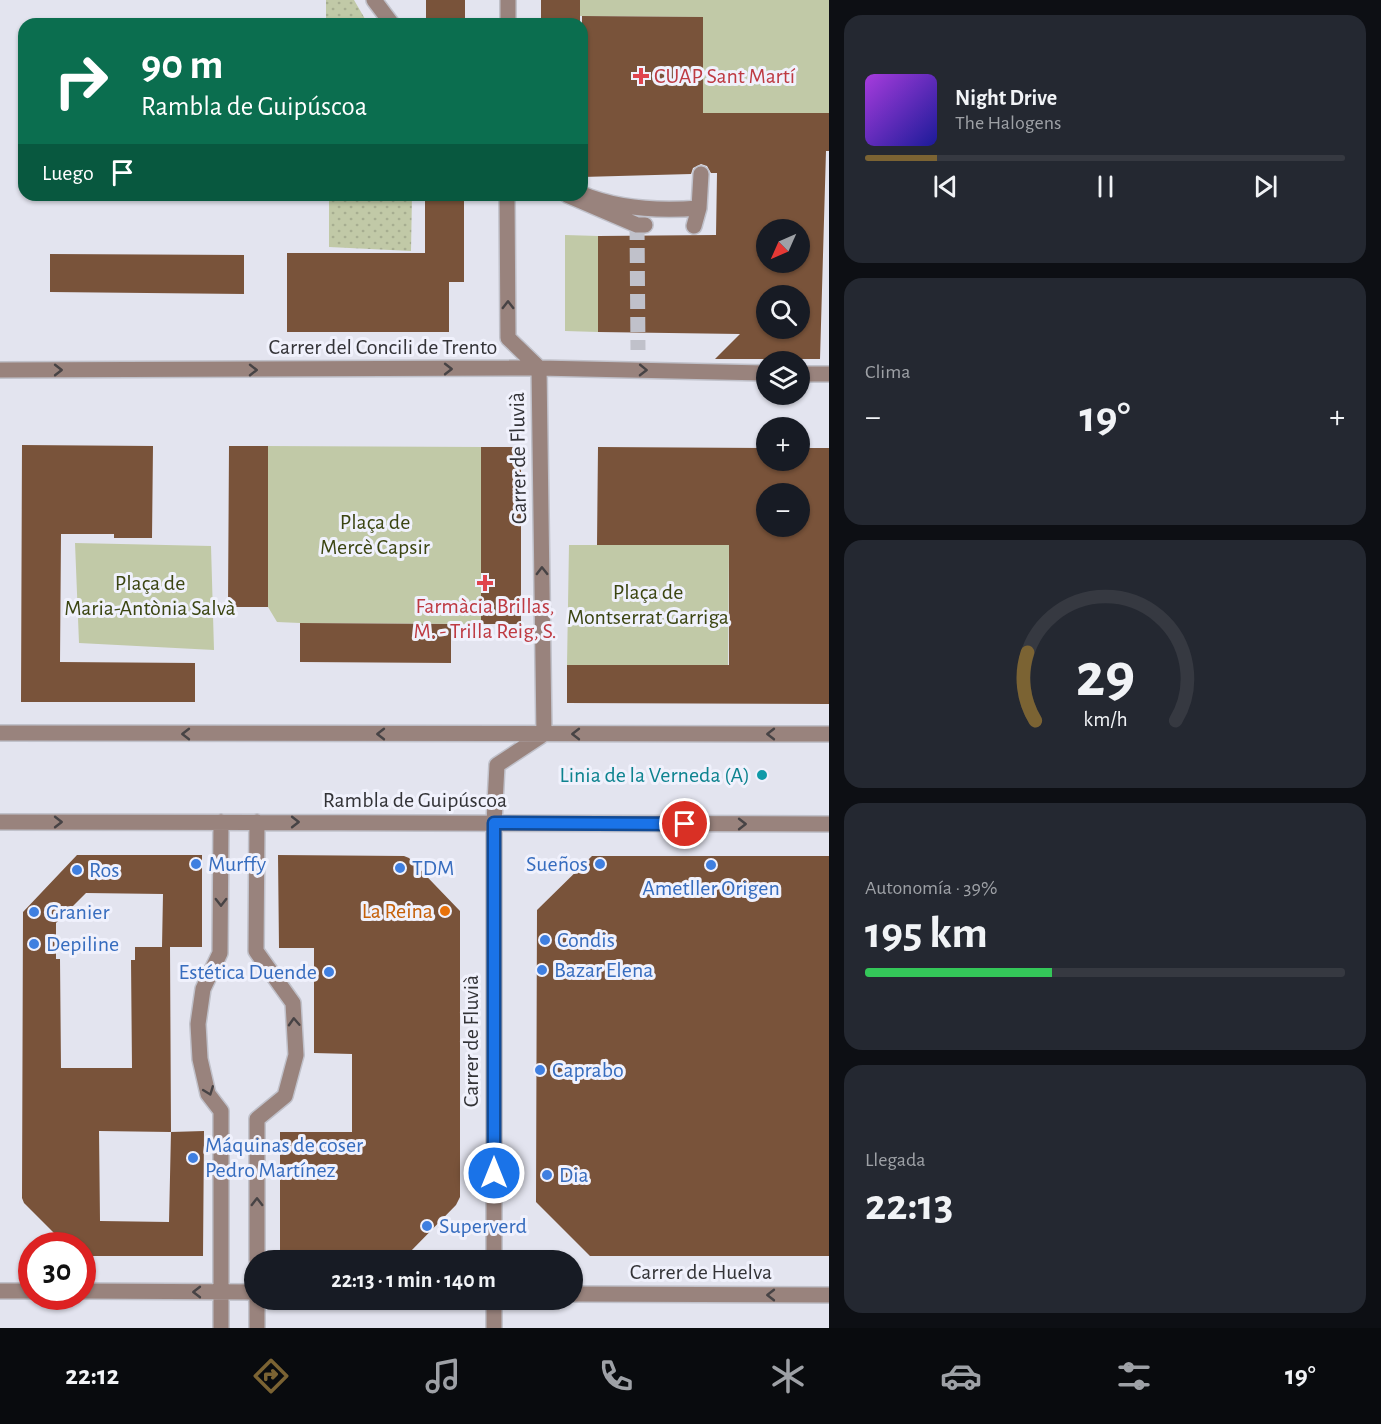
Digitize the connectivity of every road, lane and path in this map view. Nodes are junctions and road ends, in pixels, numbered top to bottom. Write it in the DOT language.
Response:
graph roads {
  1 [pos="374,0"];
  2 [pos="508,0"];
  3 [pos="388,18"];
  4 [pos="508,18"];
  5 [pos="701,174"];
  6 [pos="588,196"];
  7 [pos="507,201"];
  8 [pos="581,201"];
  9 [pos="699,208"];
  10 [pos="645,225"];
  11 [pos="694,226"];
  12 [pos="539,368"];
  13 [pos="0,370"];
  14 [pos="756,373"];
  15 [pos="810,374"];
  16 [pos="829,374"];
  17 [pos="0,733"];
  18 [pos="544,734"];
  19 [pos="829,734"];
  20 [pos="0,822"];
  21 [pos="221,822"];
  22 [pos="257,822"];
  23 [pos="494,823"];
  24 [pos="829,824"];
  25 [pos="257,1250"];
  26 [pos="494,1250"];
  27 [pos="0,1291"];
  28 [pos="18,1291"];
  29 [pos="96,1291"];
  30 [pos="220,1292"];
  31 [pos="244,1292"];
  32 [pos="583,1294"];
  33 [pos="829,1295"];
  34 [pos="257,1310"];
  35 [pos="494,1310"];
  36 [pos="221,1328"];
  37 [pos="257,1328"];
  38 [pos="494,1328"];
  1 -- 3 [label="street"];
  2 -- 4 [label="street"];
  5 -- 9 [label="street"];
  6 -- 9 [label="street"];
  12 -- 7 [label="street, Carrer de Fluvià, one-way"];
  8 -- 10 [label="street"];
  9 -- 11 [label="street"];
  13 -- 12 [label="street, Carrer del Concili de Trento, one-way"];
  12 -- 14 [label="street, Carrer del Concili de Trento, one-way"];
  18 -- 12 [label="street, Carrer de Fluvià, one-way"];
  15 -- 16 [label="street"];
  18 -- 17 [label="street, one-way"];
  19 -- 18 [label="street, one-way"];
  18 -- 23 [label="street, Carrer de Fluvià"];
  20 -- 21 [label="street, Rambla de Guipúscoa, one-way"];
  21 -- 22 [label="street, Rambla de Guipúscoa"];
  21 -- 30 [label="street, one-way"];
  22 -- 23 [label="street, Rambla de Guipúscoa, one-way"];
  25 -- 22 [label="street, one-way"];
  23 -- 24 [label="street, Rambla de Guipúscoa, one-way"];
  23 -- 26 [label="street, Carrer de Fluvià"];
  27 -- 28 [label="street"];
  30 -- 29 [label="street, one-way"];
  30 -- 31 [label="street"];
  30 -- 36 [label="street"];
  33 -- 32 [label="street, Carrer de Huelva, one-way"];
  34 -- 37 [label="street"];
  35 -- 38 [label="street"];
}
